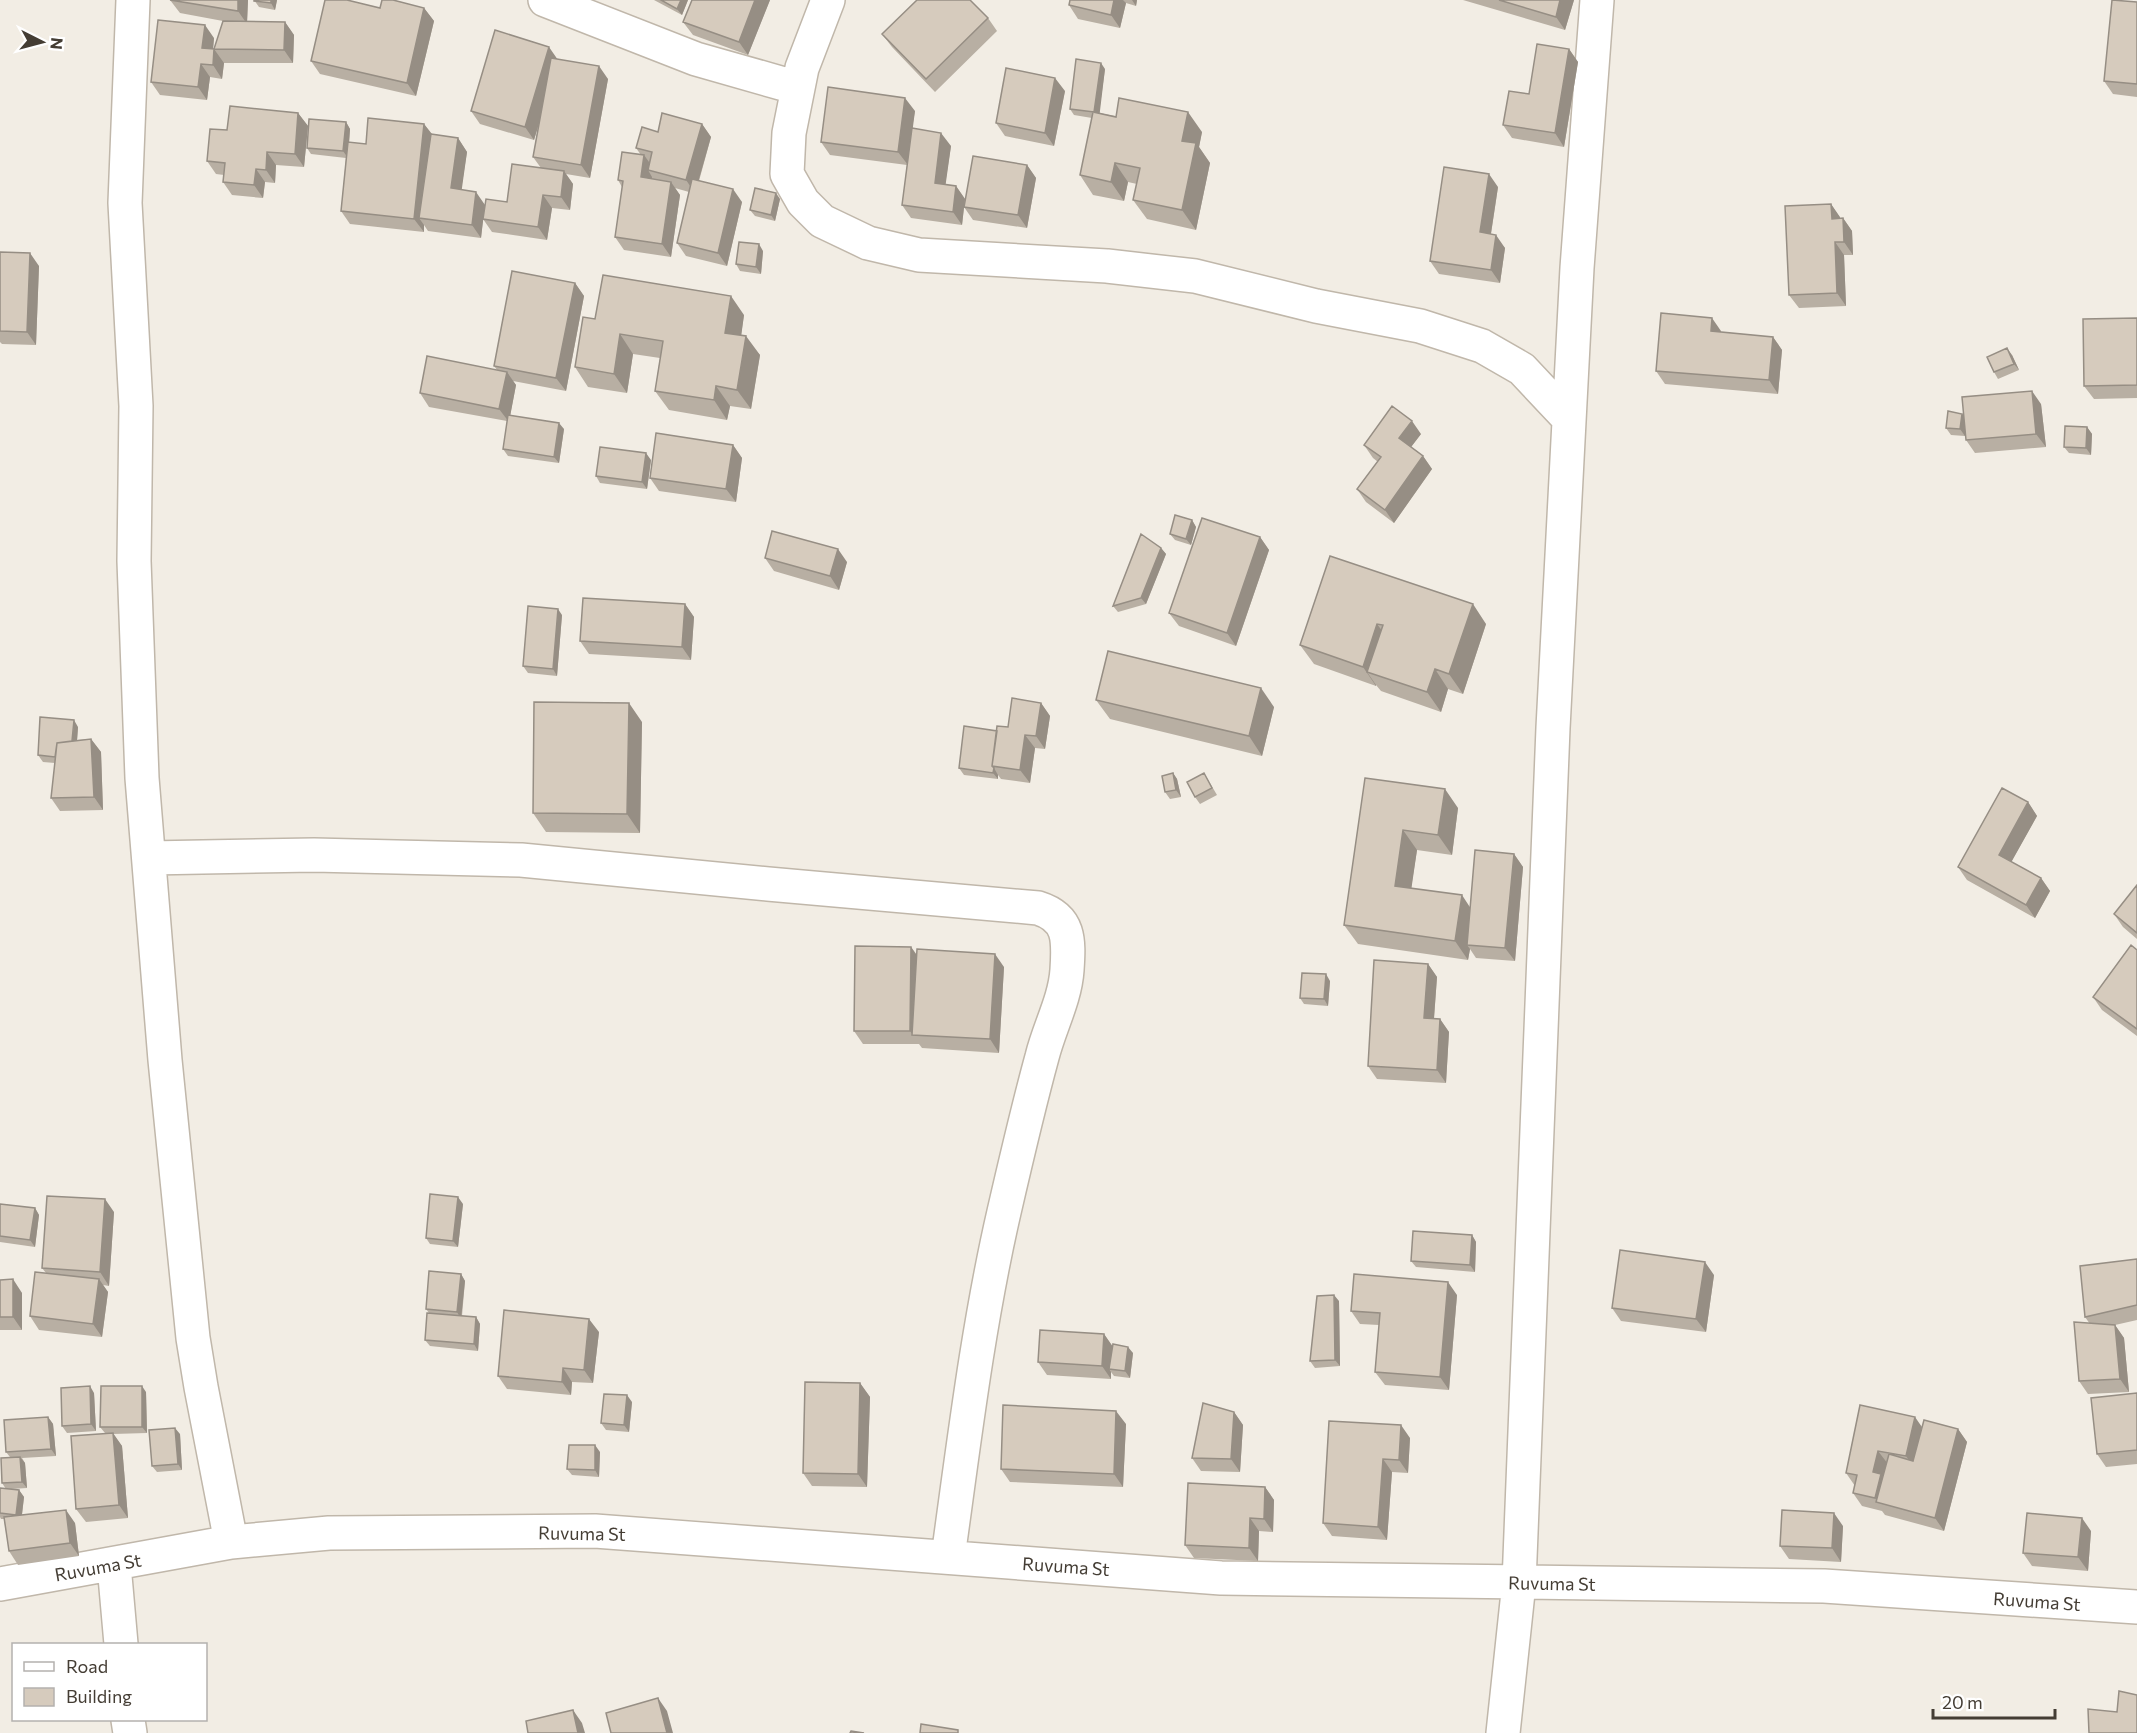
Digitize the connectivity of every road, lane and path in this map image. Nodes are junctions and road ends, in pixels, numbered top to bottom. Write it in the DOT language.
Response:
graph roads {
  1 [pos="133,0"];
  2 [pos="545,0"];
  3 [pos="828,0"];
  4 [pos="1597,0"];
  5 [pos="798,88"];
  6 [pos="1569,419"];
  7 [pos="149,858"];
  8 [pos="231,1542"];
  9 [pos="948,1557"];
  10 [pos="114,1565"];
  11 [pos="1519,1583"];
  12 [pos="0,1584"];
  13 [pos="2137,1607"];
  14 [pos="122,1643"];
  15 [pos="1503,1733"];
  1 -- 7 [label="street"];
  2 -- 5 [label="street"];
  3 -- 5 [label="street"];
  4 -- 6 [label="street"];
  5 -- 6 [label="street"];
  6 -- 11 [label="street"];
  7 -- 8 [label="street"];
  7 -- 9 [label="street"];
  8 -- 9 [label="street, Ruvuma St"];
  8 -- 10 [label="street, Ruvuma St"];
  9 -- 11 [label="street, Ruvuma St"];
  10 -- 12 [label="street, Ruvuma St"];
  10 -- 14 [label="street"];
  11 -- 13 [label="street, Ruvuma St"];
  11 -- 15 [label="street"];
}
